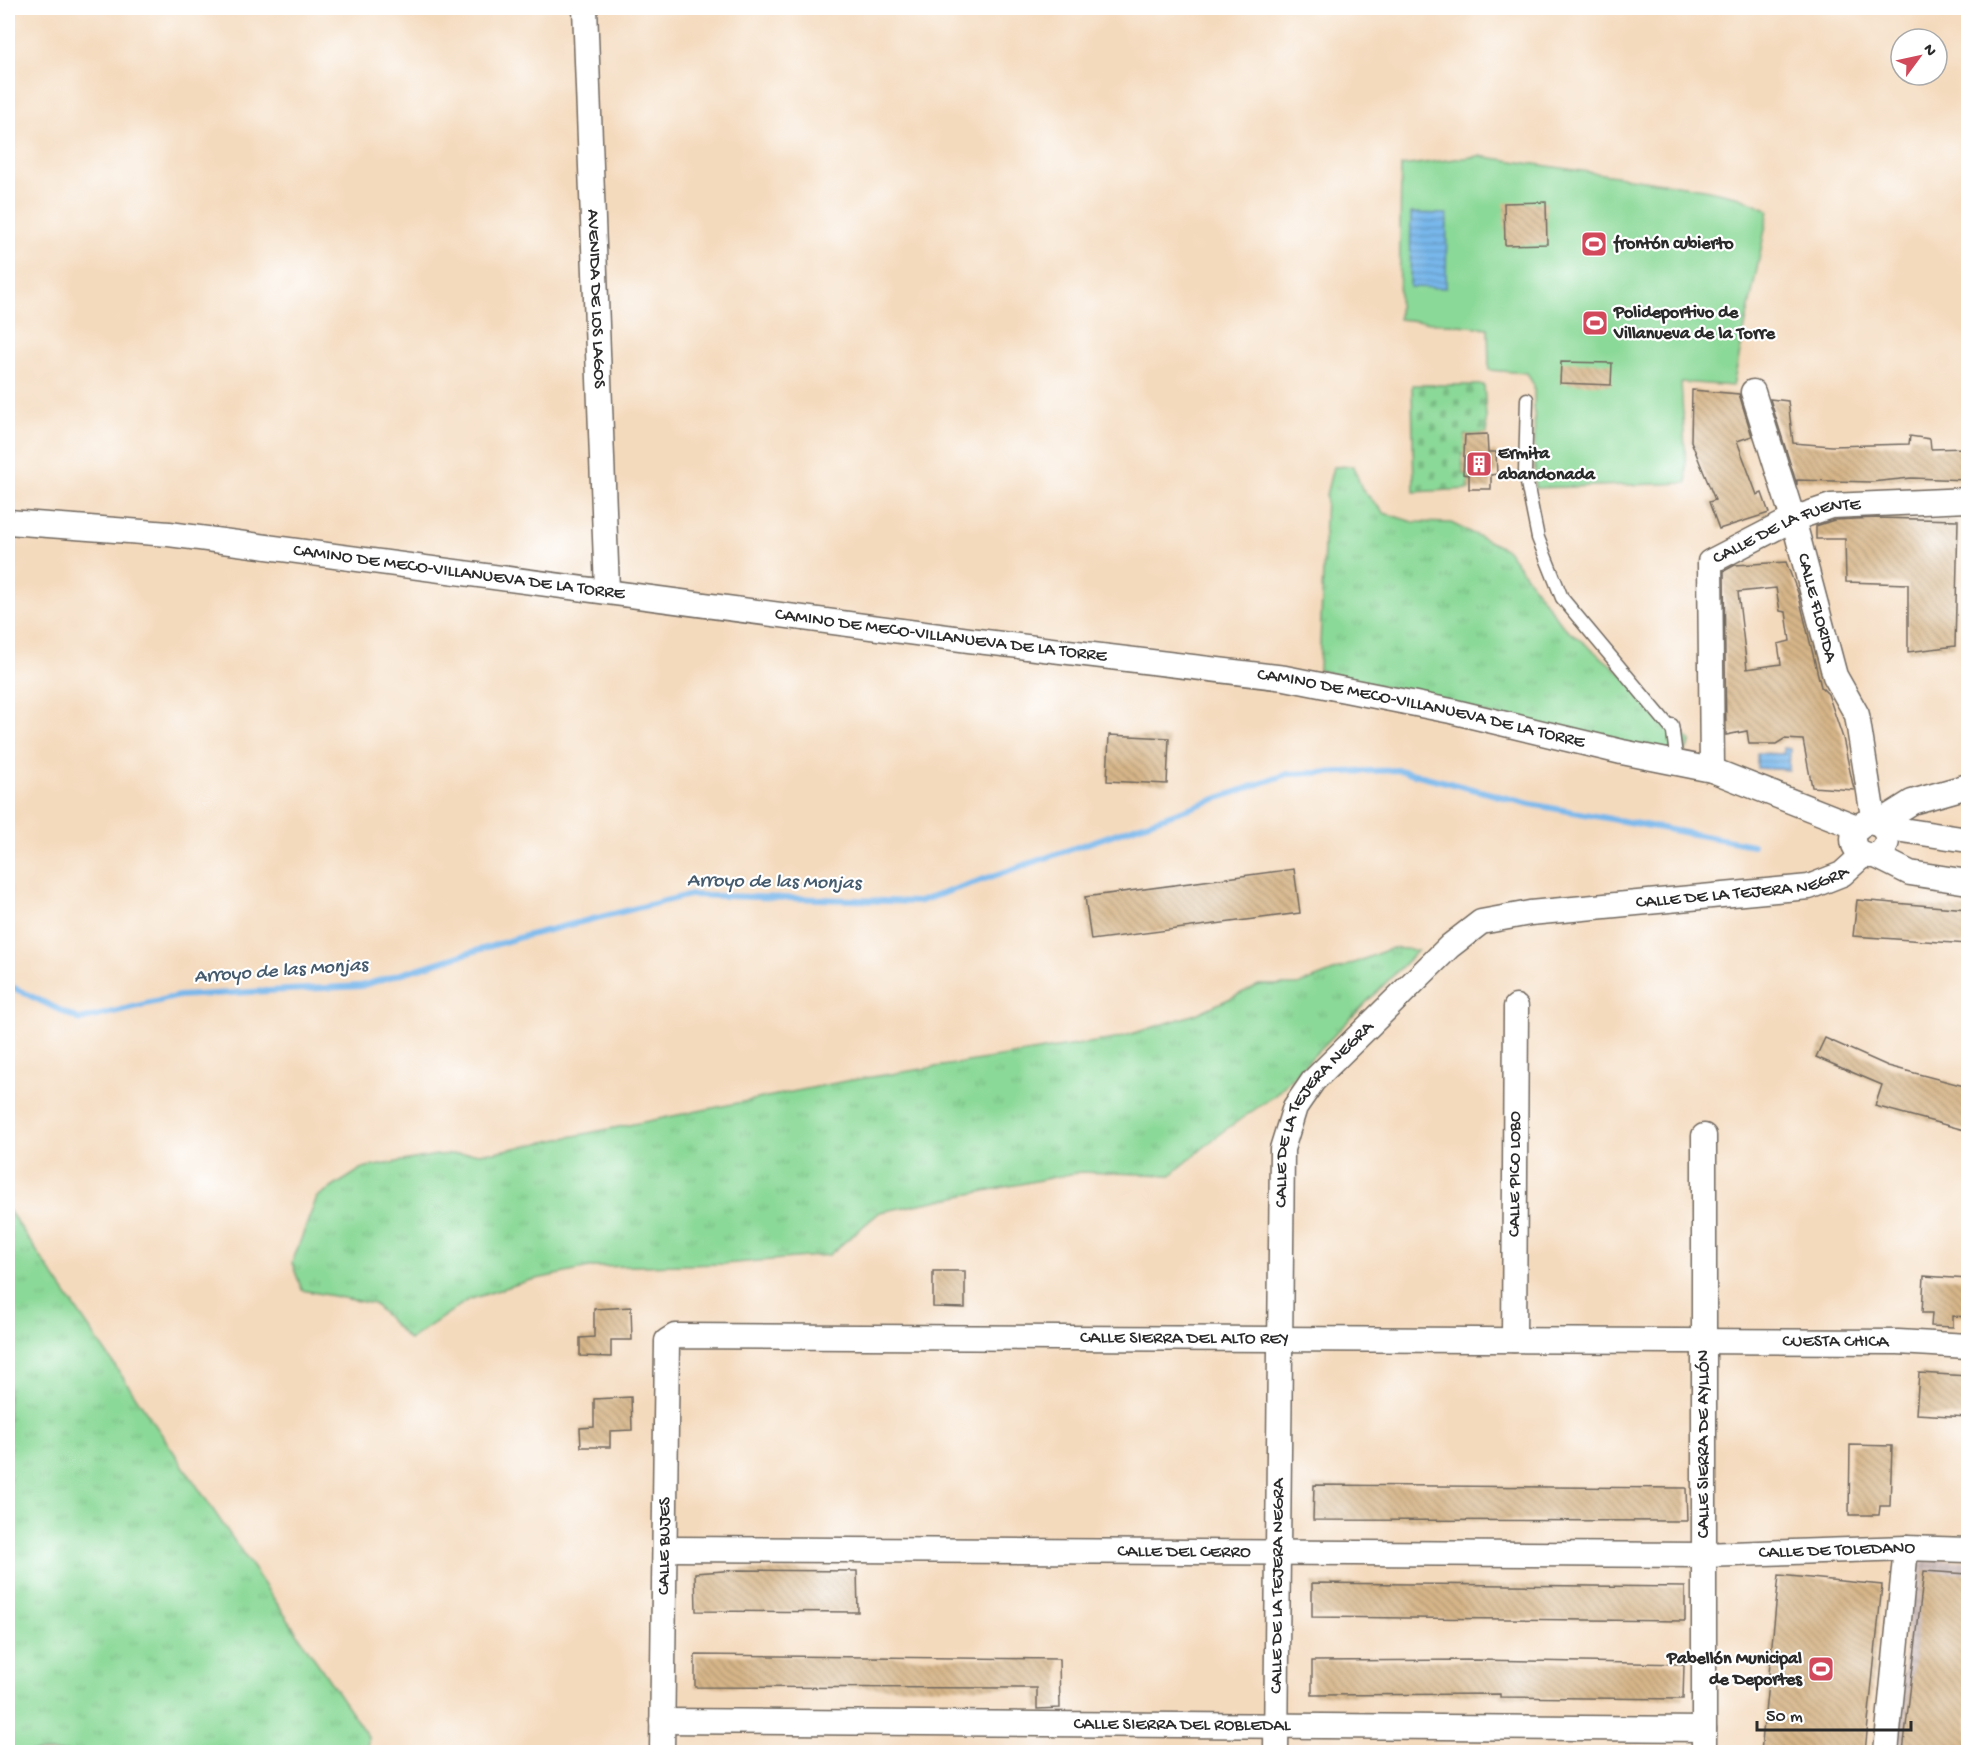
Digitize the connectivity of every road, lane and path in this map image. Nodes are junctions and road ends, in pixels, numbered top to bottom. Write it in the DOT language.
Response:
graph roads {
  1 [pos="585,8"];
  2 [pos="1753,392"];
  3 [pos="1527,399"];
  4 [pos="1968,500"];
  5 [pos="1793,519"];
  6 [pos="8,522"];
  7 [pos="607,591"];
  8 [pos="1671,718"];
  9 [pos="1673,731"];
  10 [pos="1677,763"];
  11 [pos="1712,770"];
  12 [pos="1968,786"];
  13 [pos="1873,825"];
  14 [pos="1968,840"];
  15 [pos="1869,855"];
  16 [pos="1968,882"];
  17 [pos="1516,1007"];
  18 [pos="1704,1136"];
  19 [pos="1280,1338"];
  20 [pos="1514,1340"];
  21 [pos="667,1341"];
  22 [pos="1704,1342"];
  23 [pos="1968,1346"];
  24 [pos="1906,1548"];
  25 [pos="665,1549"];
  26 [pos="1968,1550"];
  27 [pos="1277,1553"];
  28 [pos="1704,1555"];
  29 [pos="662,1721"];
  30 [pos="1276,1726"];
  31 [pos="1704,1741"];
  32 [pos="662,1752"];
  33 [pos="1276,1752"];
  34 [pos="1886,1752"];
  1 -- 7 [label="street, AVENIDA DE LOS LAGOS"];
  2 -- 5 [label="street, CALLE FLORIDA"];
  3 -- 9 [label="lane"];
  4 -- 5 [label="street, CALLE DE LA FUENTE"];
  5 -- 11 [label="street, CALLE DE LA FUENTE"];
  5 -- 13 [label="street, CALLE FLORIDA"];
  6 -- 7 [label="street, CAMINO DE MECO-VILLANUEVA DE LA TORRE"];
  7 -- 10 [label="street, CAMINO DE MECO-VILLANUEVA DE LA TORRE"];
  8 -- 9 [label="lane"];
  9 -- 10 [label="lane"];
  10 -- 11 [label="street, CAMINO DE MECO-VILLANUEVA DE LA TORRE"];
  11 -- 13 [label="street, CAMINO DE MECO-VILLANUEVA DE LA TORRE"];
  12 -- 13 [label="street"];
  13 -- 14 [label="street, CAMINO DE MECO-VILLANUEVA DE LA TORRE"];
  13 -- 15 [label="street, CALLE FLORIDA"];
  15 -- 16 [label="street"];
  15 -- 19 [label="street, CALLE DE LA TEJERA NEGRA"];
  17 -- 20 [label="street, CALLE PICO LOBO"];
  18 -- 22 [label="street, CALLE SIERRA DE AYLLÓN"];
  19 -- 20 [label="street, CALLE SIERRA DEL ALTO REY"];
  19 -- 21 [label="street, CALLE SIERRA DEL ALTO REY"];
  19 -- 27 [label="street, CALLE DE LA TEJERA NEGRA"];
  20 -- 22 [label="street, CALLE SIERRA DEL ALTO REY"];
  21 -- 25 [label="street, CALLE BUJES"];
  22 -- 23 [label="street, CUESTA CHICA"];
  22 -- 28 [label="street, CALLE SIERRA DE AYLLÓN"];
  24 -- 26 [label="street, CALLE DE TOLEDANO"];
  24 -- 28 [label="street, CALLE DE TOLEDANO"];
  24 -- 34 [label="street"];
  25 -- 27 [label="street, CALLE DEL CERRO"];
  25 -- 29 [label="street, CALLE BUJES"];
  27 -- 28 [label="street, CALLE DEL CERRO"];
  27 -- 30 [label="street, CALLE DE LA TEJERA NEGRA"];
  28 -- 31 [label="street, CALLE SIERRA DE AYLLÓN"];
  29 -- 30 [label="street, CALLE SIERRA DEL ROBLEDAL"];
  29 -- 32 [label="street, CALLE BUJES"];
  30 -- 31 [label="street, CALLE SIERRA DEL ROBLEDAL"];
  30 -- 33 [label="street, CALLE DE LA TEJERA NEGRA"];
}
